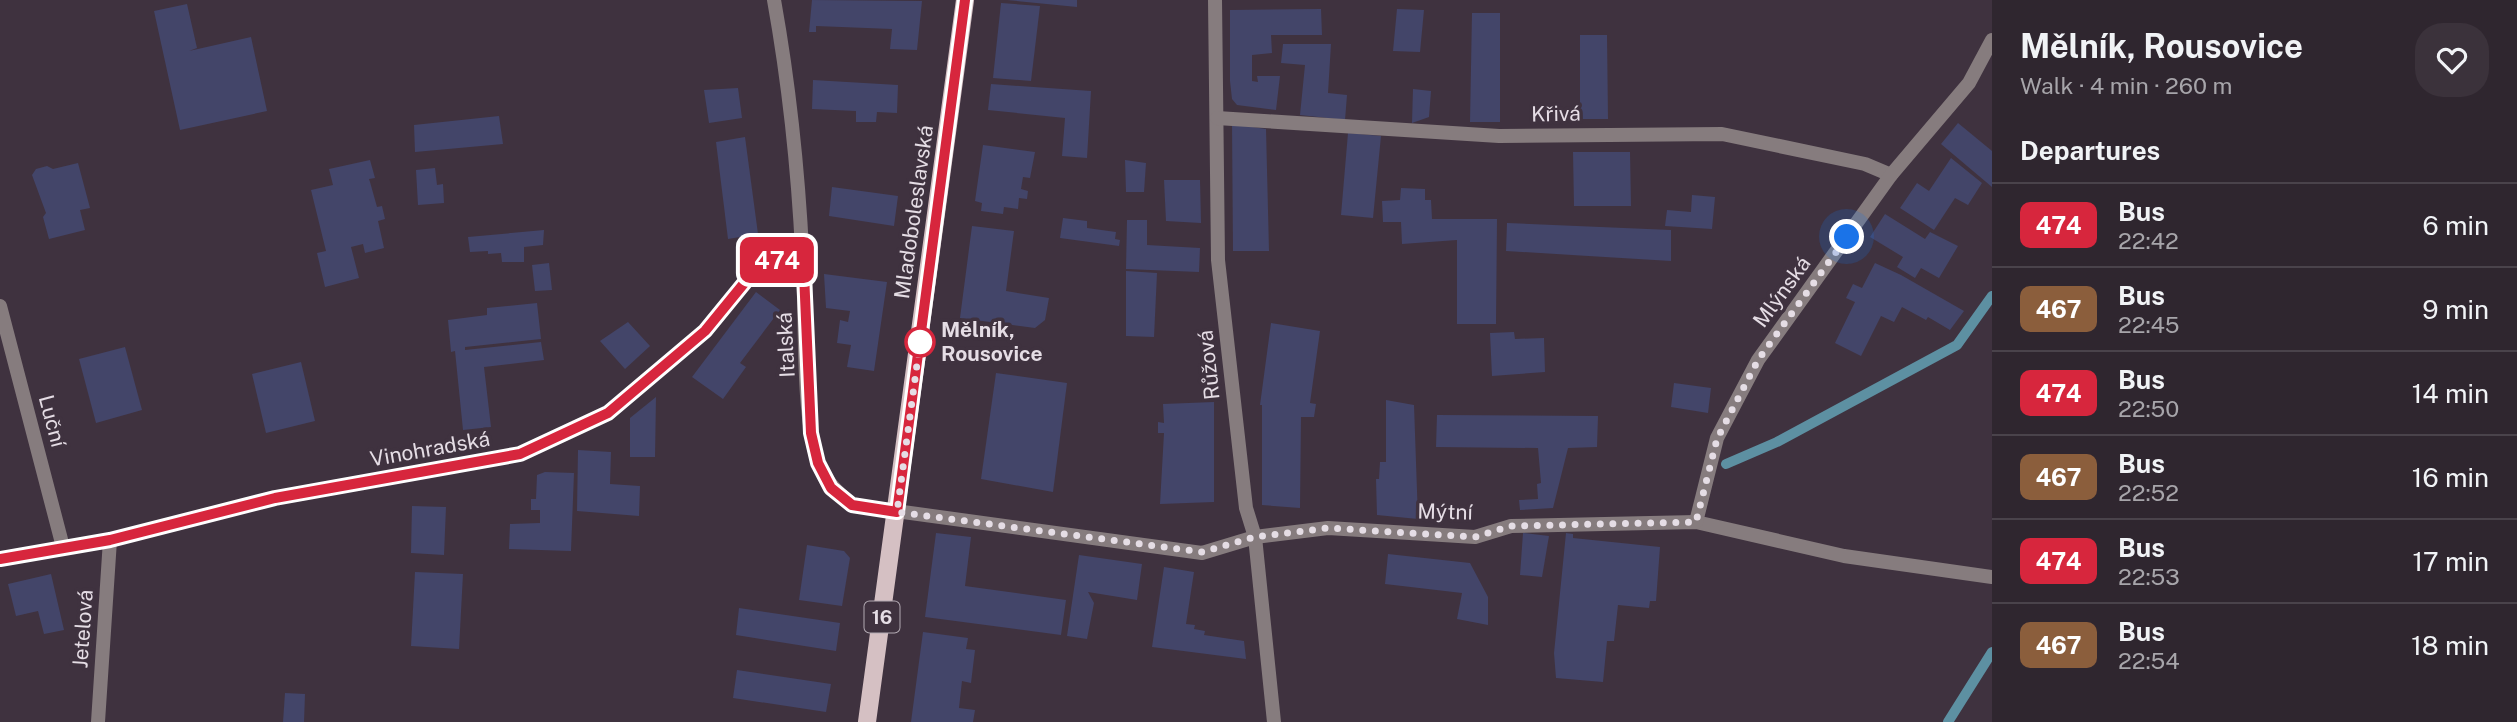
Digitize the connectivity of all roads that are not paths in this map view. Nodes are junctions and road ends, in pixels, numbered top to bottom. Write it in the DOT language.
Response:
graph roads {
  1 [pos="774,0"];
  2 [pos="965,0"];
  3 [pos="1215,0"];
  4 [pos="1992,40"];
  5 [pos="1217,118"];
  6 [pos="1891,175"];
  7 [pos="803,251"];
  8 [pos="0,306"];
  9 [pos="897,512"];
  10 [pos="1696,522"];
  11 [pos="1255,537"];
  12 [pos="110,540"];
  13 [pos="63,547"];
  14 [pos="0,559"];
  15 [pos="1992,577"];
  16 [pos="98,722"];
  17 [pos="867,722"];
  18 [pos="1274,722"];
  1 -- 7 [label="street, Italská"];
  2 -- 9 [label="main road, Mladoboleslavská / 16"];
  3 -- 5 [label="street, Růžová"];
  4 -- 6 [label="street, Mlýnská"];
  5 -- 6 [label="street, Křivá"];
  5 -- 11 [label="street, Růžová"];
  6 -- 10 [label="street, Mlýnská"];
  7 -- 9 [label="street, Italská"];
  7 -- 12 [label="street, Vinohradská"];
  8 -- 13 [label="street, Luční"];
  9 -- 11 [label="street, Mýtní"];
  9 -- 17 [label="main road, Mladoboleslavská / 16"];
  10 -- 11 [label="street, Mýtní"];
  10 -- 15 [label="street, Mýtní"];
  11 -- 18 [label="street, Růžová"];
  12 -- 13 [label="street, Vinohradská"];
  12 -- 16 [label="street, Jetelová"];
  13 -- 14 [label="street, Vinohradská"];
}
